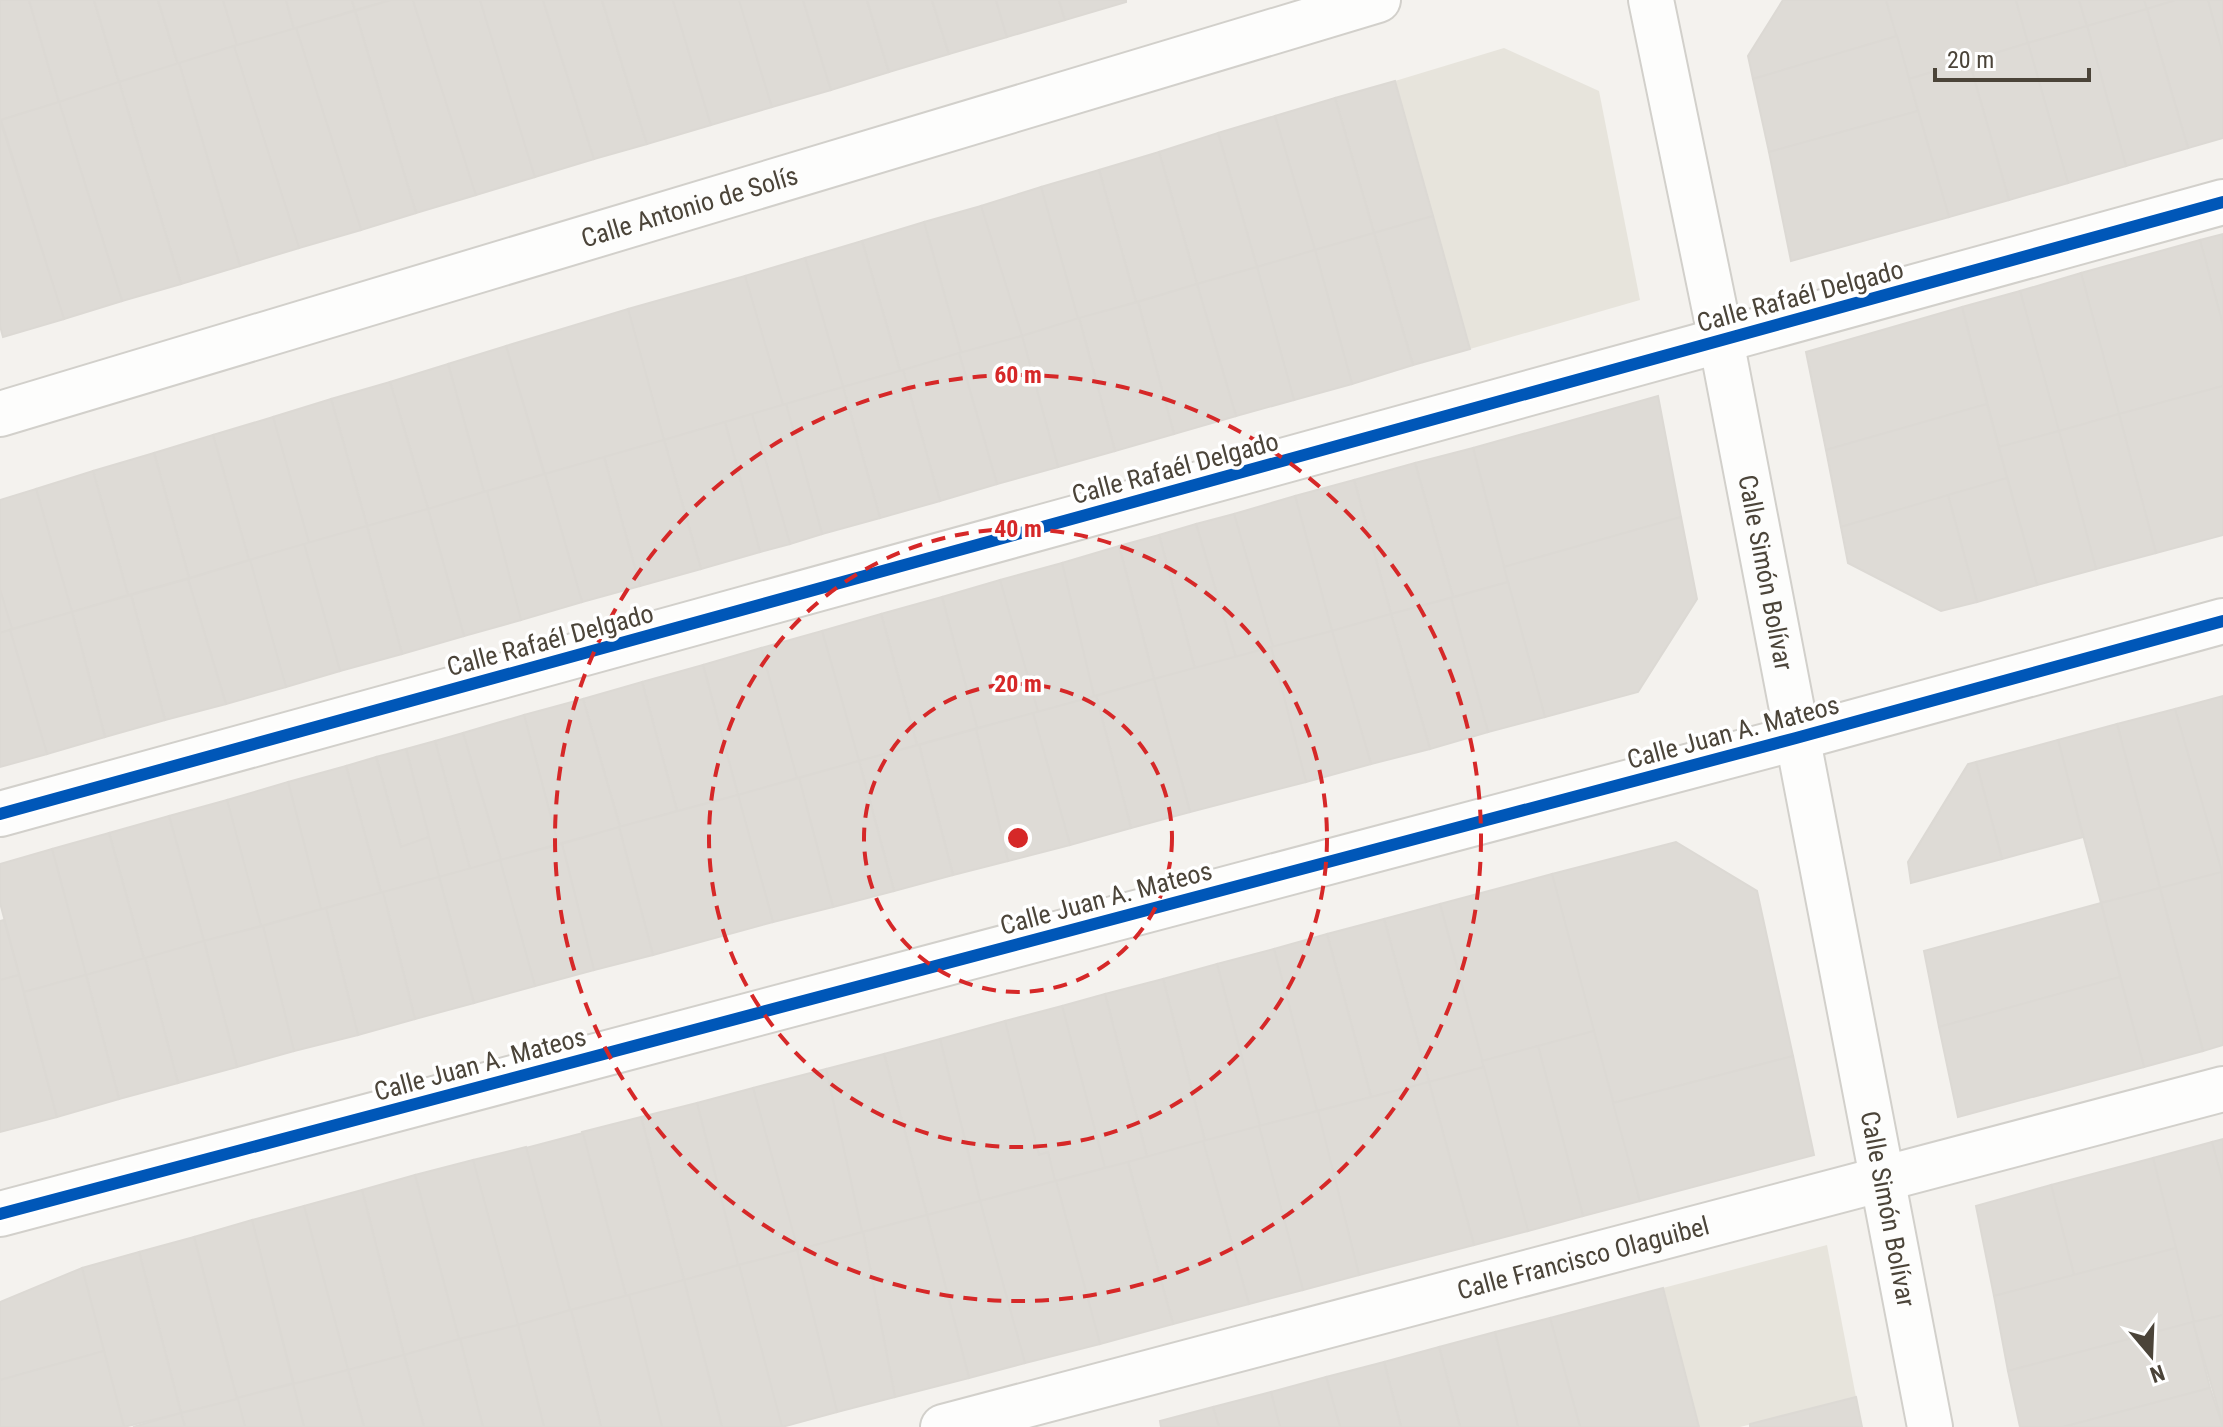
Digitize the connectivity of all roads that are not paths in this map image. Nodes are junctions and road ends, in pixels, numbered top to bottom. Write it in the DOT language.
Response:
graph roads {
  1 [pos="1378,0"];
  2 [pos="1651,0"];
  3 [pos="2223,202"];
  4 [pos="1721,340"];
  5 [pos="0,414"];
  6 [pos="2223,621"];
  7 [pos="1796,738"];
  8 [pos="0,814"];
  9 [pos="2223,1089"];
  10 [pos="1881,1179"];
  11 [pos="0,1214"];
  12 [pos="943,1427"];
  13 [pos="1930,1427"];
  1 -- 5 [label="street, Calle Antonio de Solís"];
  2 -- 4 [label="street, Calle Simón Bolívar"];
  3 -- 4 [label="street, Calle Rafaél Delgado"];
  4 -- 7 [label="street, Calle Simón Bolívar"];
  4 -- 8 [label="street, Calle Rafaél Delgado"];
  6 -- 7 [label="street, Calle Juan A. Mateos"];
  7 -- 10 [label="street, Calle Simón Bolívar"];
  7 -- 11 [label="street, Calle Juan A. Mateos"];
  9 -- 10 [label="street, Calle Francisco Olaguibel"];
  10 -- 12 [label="street, Calle Francisco Olaguibel"];
  10 -- 13 [label="street, Calle Simón Bolívar"];
}
